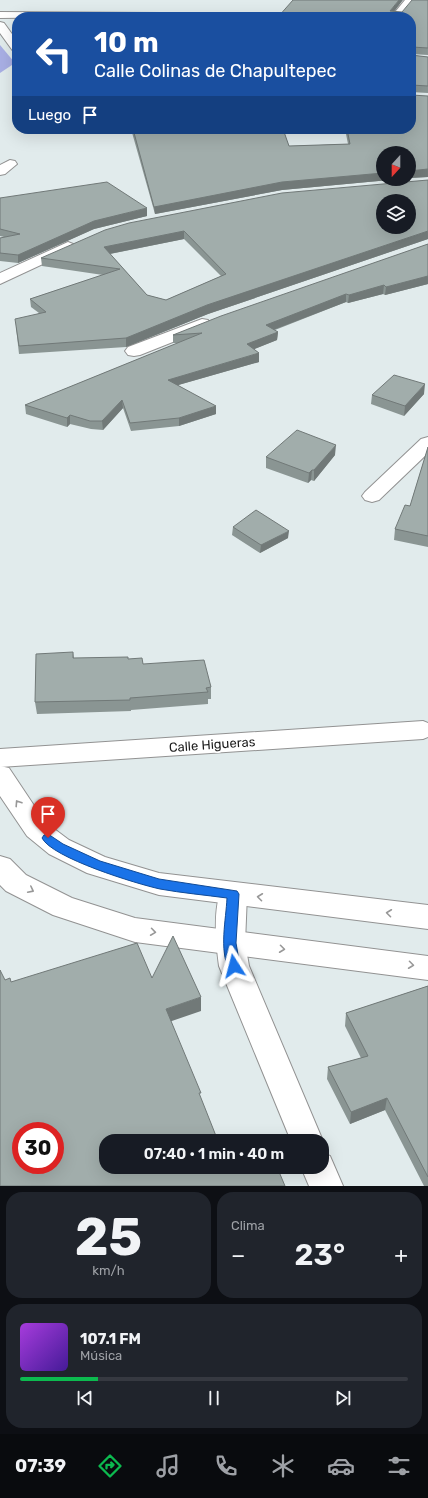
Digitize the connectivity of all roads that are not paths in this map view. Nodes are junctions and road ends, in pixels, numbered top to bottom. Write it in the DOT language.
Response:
graph roads {
  1 [pos="411,0"];
  2 [pos="400,12"];
  3 [pos="0,15"];
  4 [pos="12,15"];
  5 [pos="0,25"];
  6 [pos="12,42"];
  7 [pos="79,242"];
  8 [pos="3,276"];
  9 [pos="214,319"];
  10 [pos="134,351"];
  11 [pos="428,443"];
  12 [pos="372,496"];
  13 [pos="423,730"];
  14 [pos="0,758"];
  15 [pos="0,775"];
  16 [pos="0,867"];
  17 [pos="233,894"];
  18 [pos="428,918"];
  19 [pos="230,943"];
  20 [pos="428,968"];
  21 [pos="304,1134"];
  22 [pos="321,1174"];
  23 [pos="326,1186"];
  1 -- 2 [label="street"];
  3 -- 4 [label="street"];
  5 -- 6 [label="street"];
  7 -- 8 [label="street"];
  9 -- 10 [label="street"];
  11 -- 12 [label="street"];
  13 -- 14 [label="street, Calle Higueras"];
  17 -- 15 [label="street, one-way"];
  16 -- 19 [label="street, one-way"];
  18 -- 17 [label="street, one-way"];
  17 -- 19 [label="street"];
  19 -- 20 [label="street, one-way"];
  19 -- 21 [label="street"];
  22 -- 23 [label="street"];
}
